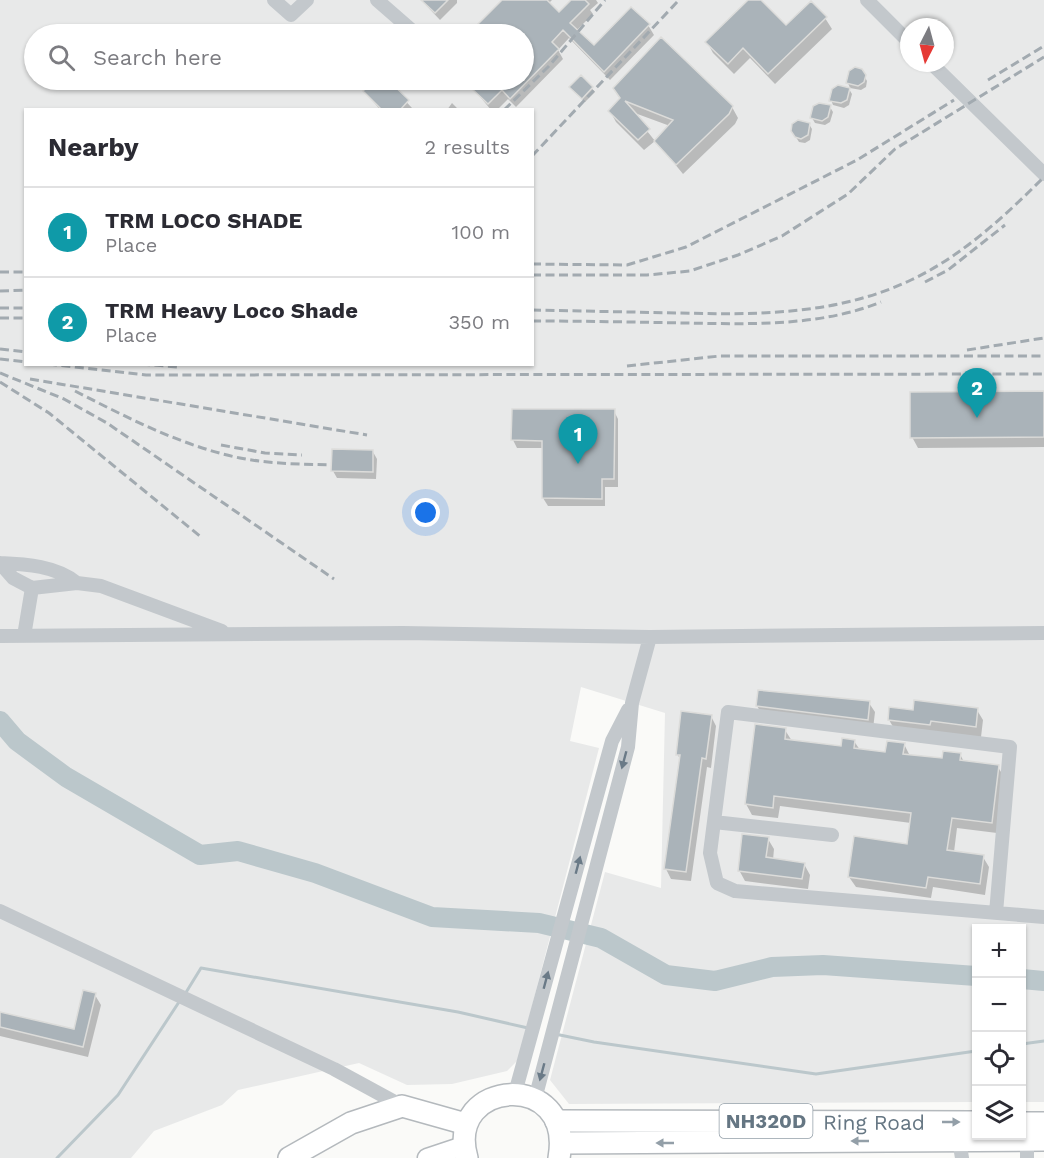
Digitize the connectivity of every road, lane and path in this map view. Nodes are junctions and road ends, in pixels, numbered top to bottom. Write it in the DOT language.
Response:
graph roads {
  1 [pos="274,0"];
  2 [pos="306,0"];
  3 [pos="377,0"];
  4 [pos="867,0"];
  5 [pos="405,24"];
  6 [pos="900,33"];
  7 [pos="940,72"];
  8 [pos="1044,174"];
  9 [pos="0,563"];
  10 [pos="77,583"];
  11 [pos="32,588"];
  12 [pos="1044,633"];
  13 [pos="230,634"];
  14 [pos="0,636"];
  15 [pos="24,636"];
  16 [pos="650,637"];
  17 [pos="632,702"];
  18 [pos="714,822"];
  19 [pos="832,836"];
  20 [pos="0,911"];
  21 [pos="996,913"];
  22 [pos="1044,917"];
  23 [pos="525,1096"];
  24 [pos="402,1107"];
  25 [pos="556,1121"];
  26 [pos="972,1122"];
  27 [pos="1044,1123"];
  28 [pos="466,1124"];
  29 [pos="1030,1140"];
  30 [pos="960,1149"];
  31 [pos="560,1151"];
  32 [pos="465,1152"];
  33 [pos="289,1158"];
  34 [pos="427,1158"];
  1 -- 2 [label="street"];
  3 -- 5 [label="street"];
  4 -- 6 [label="street"];
  7 -- 8 [label="street"];
  9 -- 10 [label="street"];
  9 -- 11 [label="street"];
  10 -- 11 [label="street"];
  10 -- 13 [label="street"];
  11 -- 15 [label="street"];
  12 -- 16 [label="street"];
  13 -- 15 [label="street"];
  13 -- 16 [label="street"];
  14 -- 15 [label="street"];
  16 -- 17 [label="street"];
  17 -- 23 [label="street, one-way"];
  23 -- 17 [label="street, one-way"];
  18 -- 19 [label="street"];
  18 -- 21 [label="street"];
  18 -- 21 [label="street"];
  20 -- 24 [label="street"];
  21 -- 22 [label="street"];
  23 -- 25 [label="highway"];
  23 -- 28 [label="highway"];
  24 -- 28 [label="highway"];
  24 -- 33 [label="highway"];
  25 -- 26 [label="highway, Ring Road / NH320D, one-way"];
  25 -- 31 [label="highway, NH320D"];
  27 -- 29 [label="highway, Ring Road / NH320D"];
  28 -- 32 [label="highway"];
  29 -- 30 [label="highway, Ring Road / NH320D"];
  30 -- 31 [label="highway, Ring Road / NH320D, one-way"];
  32 -- 34 [label="main road"];
}
